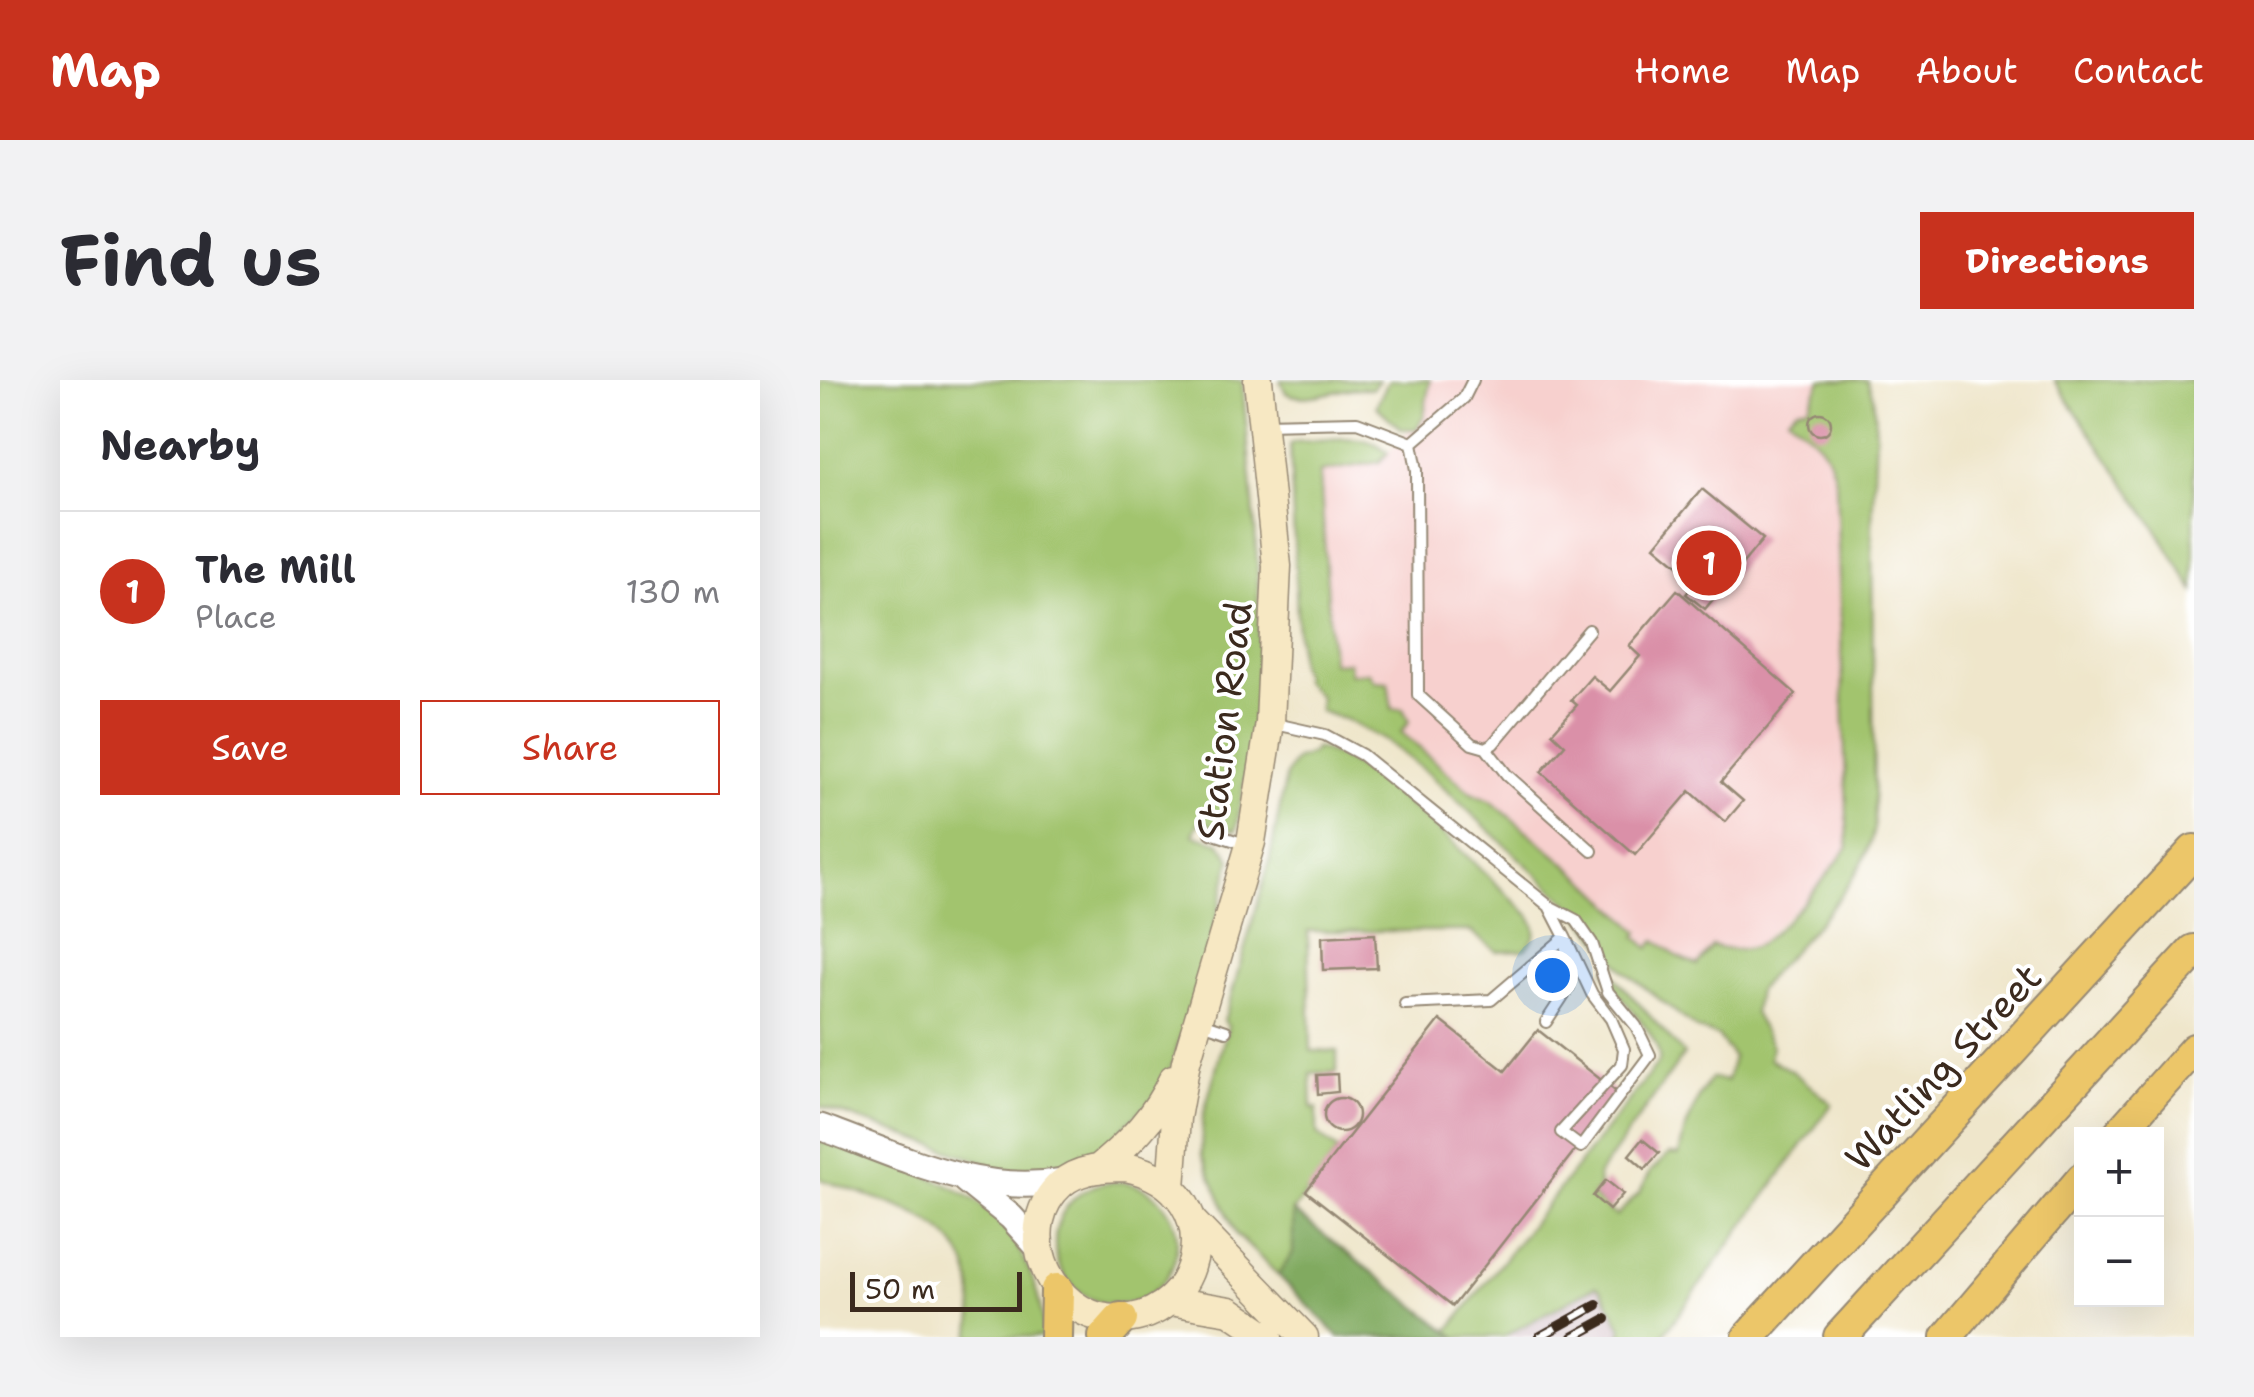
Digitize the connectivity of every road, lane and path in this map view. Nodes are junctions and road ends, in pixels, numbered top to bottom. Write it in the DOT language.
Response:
graph roads {
  1 [pos="1258,380"];
  2 [pos="1473,380"];
  3 [pos="1262,424"];
  4 [pos="1412,443"];
  5 [pos="1589,630"];
  6 [pos="1270,722"];
  7 [pos="1486,748"];
  8 [pos="1211,833"];
  9 [pos="1250,846"];
  10 [pos="2194,850"];
  11 [pos="1592,851"];
  12 [pos="1549,906"];
  13 [pos="1565,937"];
  14 [pos="2194,951"];
  15 [pos="2194,984"];
  16 [pos="1405,1004"];
  17 [pos="1199,1022"];
  18 [pos="1546,1022"];
  19 [pos="1226,1031"];
  20 [pos="2194,1049"];
  21 [pos="1186,1062"];
  22 [pos="2124,1127"];
  23 [pos="820,1128"];
  24 [pos="1098,1168"];
  25 [pos="966,1180"];
  26 [pos="1063,1181"];
  27 [pos="2074,1187"];
  28 [pos="1171,1188"];
  29 [pos="1193,1222"];
  30 [pos="1038,1247"];
  31 [pos="1888,1284"];
  32 [pos="1057,1290"];
  33 [pos="1170,1300"];
  34 [pos="1113,1328"];
  35 [pos="1749,1334"];
  36 [pos="1056,1337"];
  37 [pos="1268,1337"];
  38 [pos="1304,1337"];
  39 [pos="1840,1337"];
  40 [pos="1947,1337"];
  1 -- 3 [label="main road, Station Road"];
  2 -- 4 [label="lane"];
  3 -- 4 [label="lane"];
  3 -- 6 [label="main road, Station Road"];
  4 -- 7 [label="lane"];
  5 -- 7 [label="lane"];
  6 -- 9 [label="main road, Station Road"];
  6 -- 12 [label="lane"];
  7 -- 11 [label="lane"];
  8 -- 9 [label="lane"];
  9 -- 17 [label="main road, Station Road"];
  10 -- 35 [label="highway, Watling Street"];
  12 -- 13 [label="lane"];
  12 -- 13 [label="lane"];
  13 -- 16 [label="lane"];
  13 -- 18 [label="lane"];
  14 -- 31 [label="highway"];
  15 -- 31 [label="highway"];
  17 -- 19 [label="lane"];
  17 -- 21 [label="main road, Station Road"];
  20 -- 22 [label="main road"];
  21 -- 24 [label="main road, Station Road"];
  21 -- 28 [label="main road, Station Road"];
  23 -- 25 [label="street"];
  24 -- 26 [label="main road"];
  24 -- 28 [label="main road"];
  25 -- 26 [label="street"];
  25 -- 30 [label="street"];
  26 -- 30 [label="main road"];
  27 -- 40 [label="main road"];
  28 -- 29 [label="main road"];
  29 -- 33 [label="main road"];
  29 -- 38 [label="main road"];
  30 -- 32 [label="main road"];
  31 -- 39 [label="highway"];
  32 -- 34 [label="main road"];
  32 -- 36 [label="highway"];
  33 -- 34 [label="main road"];
  33 -- 37 [label="main road"];
}
